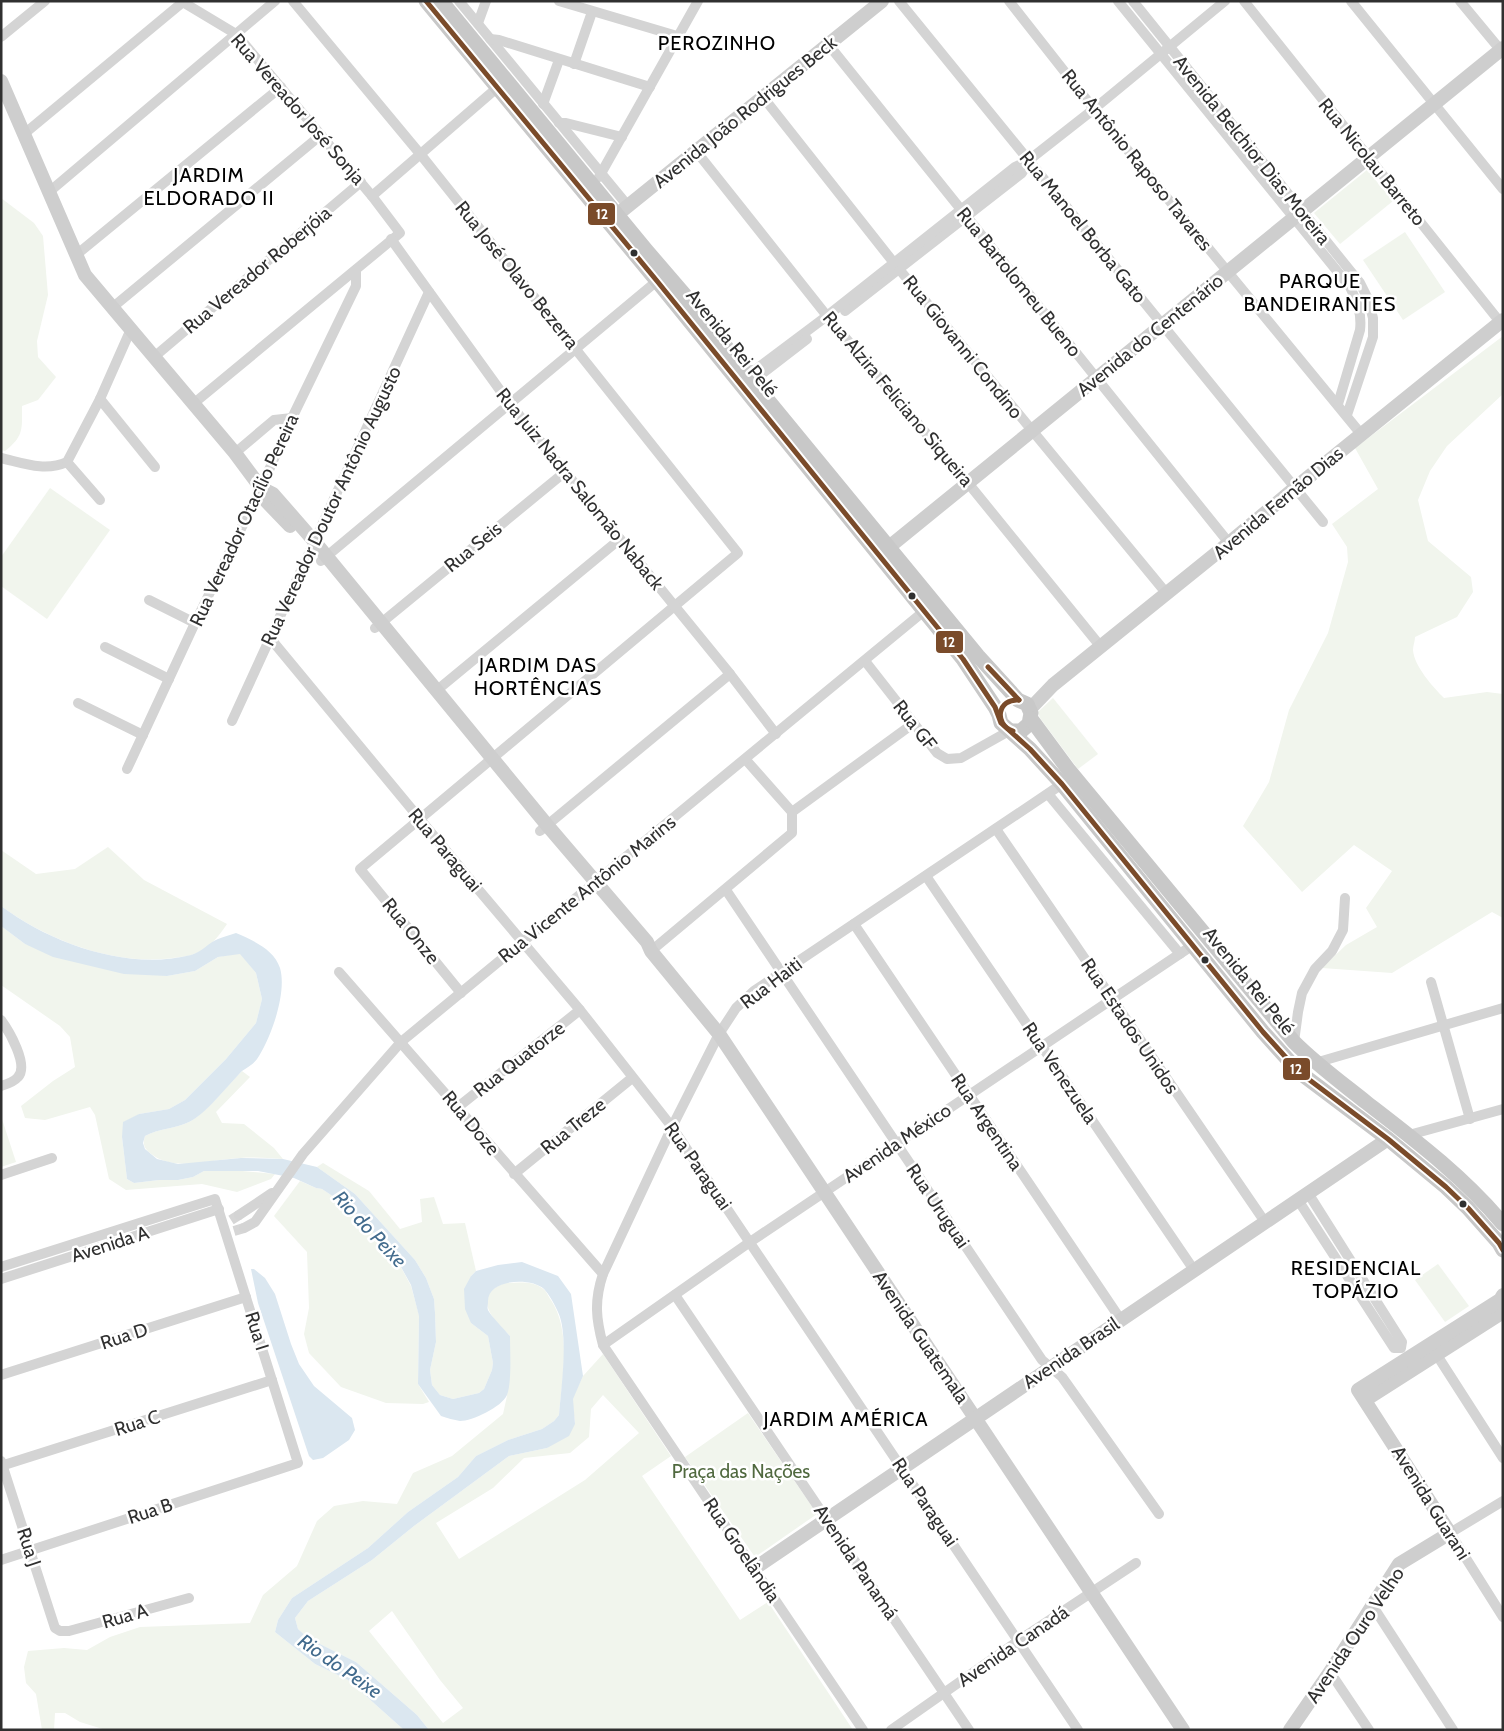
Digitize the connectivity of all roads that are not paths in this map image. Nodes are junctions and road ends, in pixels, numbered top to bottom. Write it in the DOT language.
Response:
graph roads {
  1 [pos="45,1"];
  2 [pos="275,1"];
  3 [pos="293,1"];
  4 [pos="426,1"];
  5 [pos="441,1"];
  6 [pos="459,1"];
  7 [pos="486,1"];
  8 [pos="559,1"];
  9 [pos="698,1"];
  10 [pos="882,1"];
  11 [pos="899,1"];
  12 [pos="1009,1"];
  13 [pos="1118,1"];
  14 [pos="1133,1"];
  15 [pos="1226,1"];
  16 [pos="1244,1"];
  17 [pos="1351,1"];
  18 [pos="1460,1"];
  19 [pos="182,2"];
  20 [pos="592,12"];
  21 [pos="478,23"];
  22 [pos="236,34"];
  23 [pos="1,36"];
  24 [pos="677,36"];
  25 [pos="490,40"];
  26 [pos="828,44"];
  27 [pos="1170,48"];
  28 [pos="1502,50"];
  29 [pos="1161,56"];
  30 [pos="559,60"];
  31 [pos="574,64"];
  32 [pos="2,85"];
  33 [pos="281,87"];
  34 [pos="498,87"];
  35 [pos="650,87"];
  36 [pos="763,97"];
  37 [pos="543,104"];
  38 [pos="1434,104"];
  39 [pos="1094,109"];
  40 [pos="559,123"];
  41 [pos="24,134"];
  42 [pos="321,135"];
  43 [pos="622,137"];
  44 [pos="696,151"];
  45 [pos="421,155"];
  46 [pos="1368,158"];
  47 [pos="1029,160"];
  48 [pos="601,173"];
  49 [pos="361,182"];
  50 [pos="594,187"];
  51 [pos="1503,189"];
  52 [pos="49,192"];
  53 [pos="372,196"];
  54 [pos="964,213"];
  55 [pos="617,214"];
  56 [pos="1298,214"];
  57 [pos="396,236"];
  58 [pos="76,256"];
  59 [pos="896,266"];
  60 [pos="356,270"];
  61 [pos="1227,272"];
  62 [pos="656,281"];
  63 [pos="429,292"];
  64 [pos="113,307"];
  65 [pos="829,318"];
  66 [pos="1501,321"];
  67 [pos="1162,325"];
  68 [pos="131,329"];
  69 [pos="576,348"];
  70 [pos="154,357"];
  71 [pos="743,370"];
  72 [pos="1096,379"];
  73 [pos="757,386"];
  74 [pos="100,399"];
  75 [pos="193,404"];
  76 [pos="510,404"];
  77 [pos="1338,404"];
  78 [pos="1346,415"];
  79 [pos="292,418"];
  80 [pos="1032,431"];
  81 [pos="1361,434"];
  82 [pos="235,453"];
  83 [pos="1,458"];
  84 [pos="64,463"];
  85 [pos="154,467"];
  86 [pos="565,472"];
  87 [pos="968,483"];
  88 [pos="261,488"];
  89 [pos="1294,488"];
  90 [pos="100,500"];
  91 [pos="1323,522"];
  92 [pos="620,539"];
  93 [pos="1229,543"];
  94 [pos="312,545"];
  95 [pos="890,547"];
  96 [pos="324,559"];
  97 [pos="1167,594"];
  98 [pos="149,600"];
  99 [pos="674,607"];
  100 [pos="924,612"];
  101 [pos="196,623"];
  102 [pos="378,626"];
  103 [pos="270,638"];
  104 [pos="105,647"];
  105 [pos="1102,647"];
  106 [pos="865,661"];
  107 [pos="730,674"];
  108 [pos="169,678"];
  109 [pos="436,691"];
  110 [pos="78,703"];
  111 [pos="1025,707"];
  112 [pos="232,721"];
  113 [pos="914,723"];
  114 [pos="1005,725"];
  115 [pos="143,734"];
  116 [pos="776,734"];
  117 [pos="746,760"];
  118 [pos="488,762"];
  119 [pos="127,769"];
  120 [pos="1062,784"];
  121 [pos="1048,794"];
  122 [pos="792,812"];
  123 [pos="420,818"];
  124 [pos="543,828"];
  125 [pos="996,829"];
  126 [pos="926,876"];
  127 [pos="591,885"];
  128 [pos="726,890"];
  129 [pos="1345,898"];
  130 [pos="854,924"];
  131 [pos="523,942"];
  132 [pos="1186,949"];
  133 [pos="651,952"];
  134 [pos="339,972"];
  135 [pos="781,973"];
  136 [pos="1430,982"];
  137 [pos="461,993"];
  138 [pos="1112,999"];
  139 [pos="1503,1008"];
  140 [pos="580,1010"];
  141 [pos="1,1020"];
  142 [pos="1443,1026"];
  143 [pos="719,1034"];
  144 [pos="401,1042"];
  145 [pos="1294,1042"];
  146 [pos="1042,1046"];
  147 [pos="1315,1063"];
  148 [pos="632,1078"];
  149 [pos="1,1086"];
  150 [pos="969,1095"];
  151 [pos="458,1107"];
  152 [pos="1503,1109"];
  153 [pos="1470,1119"];
  154 [pos="672,1127"];
  155 [pos="1409,1135"];
  156 [pos="1388,1139"];
  157 [pos="896,1144"];
  158 [pos="52,1158"];
  159 [pos="514,1174"];
  160 [pos="1,1175"];
  161 [pos="277,1190"];
  162 [pos="824,1192"];
  163 [pos="1303,1196"];
  164 [pos="217,1204"];
  165 [pos="1265,1222"];
  166 [pos="1503,1224"];
  167 [pos="233,1225"];
  168 [pos="102,1235"];
  169 [pos="750,1242"];
  170 [pos="106,1246"];
  171 [pos="1503,1250"];
  172 [pos="1,1267"];
  173 [pos="1194,1270"];
  174 [pos="604,1274"];
  175 [pos="1361,1276"];
  176 [pos="1,1279"];
  177 [pos="1351,1282"];
  178 [pos="675,1295"];
  179 [pos="1503,1295"];
  180 [pos="246,1296"];
  181 [pos="1503,1312"];
  182 [pos="1121,1320"];
  183 [pos="603,1345"];
  184 [pos="1433,1349"];
  185 [pos="1051,1367"];
  186 [pos="1,1374"];
  187 [pos="272,1380"];
  188 [pos="976,1418"];
  189 [pos="1503,1458"];
  190 [pos="298,1463"];
  191 [pos="2,1464"];
  192 [pos="902,1468"];
  193 [pos="1503,1501"];
  194 [pos="1159,1514"];
  195 [pos="827,1519"];
  196 [pos="1450,1533"];
  197 [pos="30,1551"];
  198 [pos="1,1560"];
  199 [pos="1136,1563"];
  200 [pos="755,1568"];
  201 [pos="1092,1592"];
  202 [pos="189,1598"];
  203 [pos="1372,1605"];
  204 [pos="1503,1617"];
  205 [pos="60,1632"];
  206 [pos="1018,1641"];
  207 [pos="1330,1672"];
  208 [pos="944,1693"];
  209 [pos="863,1730"];
  210 [pos="891,1730"];
  211 [pos="970,1730"];
  212 [pos="1078,1730"];
  213 [pos="1183,1730"];
  214 [pos="1290,1730"];
  215 [pos="1369,1730"];
  216 [pos="1453,1730"];
  1 -- 23 [label="street"];
  2 -- 22 [label="street"];
  3 -- 45 [label="street, Rua José Olavo Bezerra"];
  4 -- 34 [label="main road, Avenida Rei Pelé"];
  5 -- 50 [label="main road, Avenida Rei Pelé"];
  6 -- 21 [label="street, Avenida Rei Pelé"];
  7 -- 21 [label="street"];
  8 -- 20 [label="street"];
  9 -- 24 [label="street"];
  10 -- 26 [label="street, Avenida João Rodrigues Beck"];
  11 -- 47 [label="street, Rua Manoel Borba Gato"];
  12 -- 39 [label="street, Rua Antônio Raposo Tavares"];
  13 -- 29 [label="street, Avenida Belchior Dias Moreira"];
  14 -- 27 [label="street, Avenida Belchior Dias Moreira"];
  15 -- 27 [label="street"];
  16 -- 46 [label="street, Rua Nicolau Barreto"];
  17 -- 38 [label="street"];
  18 -- 28 [label="street"];
  19 -- 22 [label="street, Rua Vereador José Sonja"];
  19 -- 41 [label="street"];
  20 -- 24 [label="street"];
  20 -- 31 [label="street"];
  21 -- 25 [label="street, Avenida Rei Pelé"];
  22 -- 33 [label="street, Rua Vereador José Sonja"];
  22 -- 52 [label="street"];
  24 -- 35 [label="street"];
  25 -- 30 [label="street"];
  25 -- 37 [label="street, Avenida Rei Pelé"];
  26 -- 36 [label="street, Avenida João Rodrigues Beck"];
  26 -- 54 [label="street, Rua Bartolomeu Bueno"];
  27 -- 29 [label="street"];
  27 -- 56 [label="street, Avenida Belchior Dias Moreira"];
  28 -- 38 [label="street, Avenida do Centenário"];
  29 -- 39 [label="street"];
  29 -- 56 [label="street, Avenida Belchior Dias Moreira"];
  30 -- 31 [label="street"];
  30 -- 37 [label="street"];
  31 -- 35 [label="street"];
  32 -- 41 [label="street"];
  33 -- 42 [label="street, Rua Vereador José Sonja"];
  33 -- 58 [label="street"];
  34 -- 45 [label="street"];
  34 -- 55 [label="main road, Avenida Rei Pelé"];
  35 -- 43 [label="street"];
  36 -- 44 [label="street, Avenida João Rodrigues Beck"];
  36 -- 59 [label="street, Rua Giovanni Condino"];
  37 -- 40 [label="street, Avenida Rei Pelé"];
  38 -- 46 [label="street, Avenida do Centenário"];
  38 -- 51 [label="street"];
  39 -- 47 [label="street"];
  39 -- 61 [label="street, Rua Antônio Raposo Tavares"];
  40 -- 43 [label="street"];
  40 -- 48 [label="street, Avenida Rei Pelé"];
  41 -- 52 [label="street"];
  42 -- 49 [label="street, Rua Vereador José Sonja"];
  42 -- 64 [label="street"];
  43 -- 48 [label="street"];
  44 -- 55 [label="street, Avenida João Rodrigues Beck"];
  44 -- 65 [label="street, Rua Alzira Feliciano Siqueira"];
  45 -- 53 [label="street"];
  45 -- 69 [label="street, Rua José Olavo Bezerra"];
  46 -- 56 [label="street, Avenida do Centenário"];
  46 -- 66 [label="street, Rua Nicolau Barreto"];
  47 -- 54 [label="street"];
  47 -- 67 [label="street, Rua Manoel Borba Gato"];
  48 -- 50 [label="street"];
  48 -- 55 [label="street, Avenida Rei Pelé"];
  49 -- 53 [label="street, Rua Vereador José Sonja"];
  49 -- 70 [label="street, Rua Vereador Roberjóia"];
  50 -- 55 [label="main road, Avenida Rei Pelé"];
  52 -- 58 [label="street"];
  53 -- 57 [label="street, Rua Vereador José Sonja"];
  54 -- 59 [label="street"];
  54 -- 72 [label="street, Rua Bartolomeu Bueno"];
  55 -- 62 [label="main road, Avenida Rei Pelé"];
  55 -- 71 [label="main road, Avenida Rei Pelé"];
  56 -- 61 [label="street, Avenida do Centenário"];
  56 -- 77 [label="street, Avenida Belchior Dias Moreira"];
  56 -- 78 [label="street, Avenida Belchior Dias Moreira"];
  57 -- 60 [label="street"];
  57 -- 63 [label="street, Rua Juiz Nadra Salomão Naback"];
  58 -- 64 [label="street"];
  59 -- 65 [label="street"];
  59 -- 80 [label="street, Rua Giovanni Condino"];
  60 -- 75 [label="street"];
  60 -- 79 [label="street, Rua Vereador Otacílio Pereira"];
  61 -- 67 [label="street, Avenida do Centenário"];
  61 -- 77 [label="street, Rua Antônio Raposo Tavares"];
  62 -- 69 [label="street"];
  62 -- 100 [label="main road, Avenida Rei Pelé"];
  63 -- 76 [label="street, Rua Juiz Nadra Salomão Naback"];
  63 -- 94 [label="street, Rua Vereador Doutor Antônio Augusto"];
  64 -- 68 [label="street"];
  65 -- 71 [label="street"];
  65 -- 73 [label="street"];
  65 -- 87 [label="street, Rua Alzira Feliciano Siqueira"];
  66 -- 81 [label="street, Avenida Fernão Dias"];
  67 -- 72 [label="street, Avenida do Centenário"];
  67 -- 89 [label="street, Rua Manoel Borba Gato"];
  68 -- 70 [label="street"];
  68 -- 74 [label="street"];
  69 -- 76 [label="street"];
  69 -- 99 [label="street, Rua José Olavo Bezerra"];
  70 -- 75 [label="street"];
  71 -- 73 [label="main road, Avenida Rei Pelé"];
  72 -- 80 [label="street, Avenida do Centenário"];
  72 -- 93 [label="street, Rua Bartolomeu Bueno"];
  73 -- 95 [label="main road, Avenida Rei Pelé"];
  74 -- 84 [label="street"];
  74 -- 85 [label="street"];
  75 -- 82 [label="street"];
  76 -- 86 [label="street, Rua Juiz Nadra Salomão Naback"];
  76 -- 96 [label="street"];
  77 -- 78 [label="street, Rua Antônio Raposo Tavares"];
  78 -- 81 [label="street, Rua Antônio Raposo Tavares"];
  79 -- 82 [label="street"];
  79 -- 88 [label="street, Rua Vereador Otacílio Pereira"];
  80 -- 87 [label="street, Avenida do Centenário"];
  80 -- 97 [label="street, Rua Giovanni Condino"];
  81 -- 89 [label="street, Avenida Fernão Dias"];
  82 -- 88 [label="street"];
  83 -- 84 [label="street"];
  84 -- 90 [label="street"];
  86 -- 92 [label="street, Rua Juiz Nadra Salomão Naback"];
  86 -- 102 [label="street, Rua Seis"];
  87 -- 95 [label="street, Avenida do Centenário"];
  87 -- 105 [label="street, Rua Alzira Feliciano Siqueira"];
  88 -- 94 [label="street"];
  88 -- 101 [label="street, Rua Vereador Otacílio Pereira"];
  89 -- 91 [label="street, Rua Manoel Borba Gato"];
  89 -- 93 [label="street, Avenida Fernão Dias"];
  92 -- 99 [label="street, Rua Juiz Nadra Salomão Naback"];
  92 -- 109 [label="street"];
  93 -- 97 [label="street, Avenida Fernão Dias"];
  94 -- 96 [label="street"];
  94 -- 103 [label="street, Rua Vereador Doutor Antônio Augusto"];
  95 -- 111 [label="main road, Avenida Rei Pelé"];
  96 -- 102 [label="street"];
  97 -- 105 [label="street, Avenida Fernão Dias"];
  98 -- 101 [label="street"];
  99 -- 107 [label="street, Rua Juiz Nadra Salomão Naback"];
  99 -- 118 [label="street"];
  100 -- 106 [label="street, Rua Vicente Antônio Marins"];
  100 -- 114 [label="main road, Avenida Rei Pelé"];
  101 -- 108 [label="street, Rua Vereador Otacílio Pereira"];
  102 -- 109 [label="street"];
  102 -- 118 [label="street"];
  103 -- 112 [label="street, Rua Vereador Doutor Antônio Augusto"];
  103 -- 123 [label="street, Rua Paraguai"];
  104 -- 108 [label="street"];
  105 -- 111 [label="street, Avenida Fernão Dias"];
  106 -- 113 [label="street, Rua GF"];
  106 -- 116 [label="street, Rua Vicente Antônio Marins"];
  107 -- 116 [label="street, Rua Juiz Nadra Salomão Naback"];
  107 -- 124 [label="street"];
  108 -- 115 [label="street, Rua Vereador Otacílio Pereira"];
  109 -- 118 [label="street"];
  110 -- 115 [label="street"];
  111 -- 114 [label="main road"];
  111 -- 114 [label="main road"];
  111 -- 145 [label="main road, Avenida Rei Pelé"];
  113 -- 114 [label="street, Rua GF"];
  113 -- 122 [label="street"];
  114 -- 120 [label="main road, Avenida Rei Pelé"];
  115 -- 119 [label="street, Rua Vereador Otacílio Pereira"];
  116 -- 117 [label="street, Rua Vicente Antônio Marins"];
  117 -- 122 [label="street"];
  117 -- 127 [label="street, Rua Vicente Antônio Marins"];
  118 -- 123 [label="street"];
  118 -- 124 [label="street, Avenida Guatemala"];
  120 -- 121 [label="street, Rua Haiti"];
  120 -- 132 [label="main road, Avenida Rei Pelé"];
  121 -- 125 [label="street, Rua Haiti"];
  121 -- 132 [label="street"];
  122 -- 128 [label="street"];
  123 -- 131 [label="street, Rua Paraguai"];
  123 -- 137 [label="street, Rua Onze"];
  124 -- 127 [label="street, Avenida Guatemala"];
  125 -- 126 [label="street, Rua Haiti"];
  125 -- 138 [label="street, Rua Estados Unidos"];
  126 -- 130 [label="street, Rua Haiti"];
  126 -- 146 [label="street, Rua Venezuela"];
  127 -- 131 [label="street, Rua Vicente Antônio Marins"];
  127 -- 133 [label="street, Avenida Guatemala"];
  128 -- 133 [label="street"];
  128 -- 135 [label="street, Rua Uruguai"];
  129 -- 145 [label="street"];
  130 -- 135 [label="street, Rua Haiti"];
  130 -- 150 [label="street, Rua Argentina"];
  131 -- 137 [label="street, Rua Vicente Antônio Marins"];
  131 -- 140 [label="street, Rua Paraguai"];
  132 -- 138 [label="street, Avenida México"];
  132 -- 156 [label="main road, Avenida Rei Pelé"];
  133 -- 143 [label="street, Avenida Guatemala"];
  134 -- 144 [label="street, Rua Doze"];
  135 -- 143 [label="street, Rua Haiti"];
  135 -- 157 [label="street, Rua Uruguai"];
  136 -- 142 [label="street"];
  137 -- 144 [label="street, Rua Vicente Antônio Marins"];
  138 -- 146 [label="street, Avenida México"];
  138 -- 165 [label="street, Rua Estados Unidos"];
  139 -- 142 [label="street"];
  140 -- 148 [label="street, Rua Paraguai"];
  140 -- 151 [label="street, Rua Quatorze"];
  141 -- 149 [label="street"];
  142 -- 147 [label="street"];
  142 -- 153 [label="street"];
  143 -- 154 [label="street, Rua Haiti"];
  143 -- 162 [label="street, Avenida Guatemala"];
  144 -- 151 [label="street, Rua Doze"];
  144 -- 161 [label="street, Rua Vicente Antônio Marins"];
  145 -- 147 [label="main road, Avenida Rei Pelé"];
  146 -- 150 [label="street, Avenida México"];
  146 -- 173 [label="street, Rua Venezuela"];
  147 -- 155 [label="main road, Avenida Rei Pelé"];
  148 -- 154 [label="street, Rua Paraguai"];
  148 -- 159 [label="street, Rua Treze"];
  150 -- 157 [label="street, Avenida México"];
  150 -- 182 [label="street, Rua Argentina"];
  151 -- 159 [label="street, Rua Doze"];
  152 -- 153 [label="street"];
  153 -- 155 [label="street"];
  154 -- 169 [label="street, Rua Paraguai"];
  154 -- 174 [label="street, Rua Haiti"];
  155 -- 166 [label="main road, Avenida Rei Pelé"];
  156 -- 163 [label="street, Avenida Brasil"];
  156 -- 171 [label="main road, Avenida Rei Pelé"];
  157 -- 162 [label="street, Avenida México"];
  157 -- 185 [label="street, Rua Uruguai"];
  158 -- 160 [label="street"];
  159 -- 174 [label="street, Rua Doze"];
  161 -- 167 [label="street, Rua Vicente Antônio Marins"];
  161 -- 167 [label="street, Rua Vicente Antônio Marins"];
  162 -- 169 [label="street, Avenida México"];
  162 -- 188 [label="street, Avenida Guatemala"];
  163 -- 165 [label="street, Avenida Brasil"];
  163 -- 175 [label="street"];
  163 -- 177 [label="street"];
  164 -- 167 [label="street, Rua I"];
  164 -- 168 [label="street, Avenida A"];
  164 -- 170 [label="street, Avenida A"];
  165 -- 173 [label="street, Avenida Brasil"];
  167 -- 180 [label="street, Rua I"];
  168 -- 170 [label="street"];
  168 -- 172 [label="street, Avenida A"];
  169 -- 178 [label="street, Avenida México"];
  169 -- 192 [label="street, Rua Paraguai"];
  170 -- 176 [label="street, Avenida A"];
  173 -- 182 [label="street, Avenida Brasil"];
  174 -- 183 [label="street, Rua Haiti"];
  175 -- 177 [label="street"];
  175 -- 177 [label="street"];
  178 -- 183 [label="street, Avenida México"];
  178 -- 195 [label="street, Avenida Panamá"];
  179 -- 184 [label="street"];
  180 -- 186 [label="street, Rua D"];
  180 -- 187 [label="street, Rua I"];
  181 -- 184 [label="street"];
  182 -- 185 [label="street, Avenida Brasil"];
  183 -- 200 [label="street, Rua Groelândia"];
  184 -- 189 [label="street"];
  184 -- 196 [label="street, Avenida Guarani"];
  185 -- 188 [label="street, Avenida Brasil"];
  185 -- 194 [label="street, Rua Uruguai"];
  187 -- 190 [label="street, Rua I"];
  187 -- 191 [label="street, Rua C"];
  188 -- 192 [label="street, Avenida Brasil"];
  188 -- 201 [label="street, Avenida Guatemala"];
  190 -- 197 [label="street, Rua B"];
  191 -- 197 [label="street, Rua J"];
  192 -- 195 [label="street, Avenida Brasil"];
  192 -- 206 [label="street, Rua Paraguai"];
  193 -- 196 [label="street, Avenida Ouro Velho"];
  195 -- 200 [label="street, Avenida Brasil"];
  195 -- 208 [label="street, Avenida Panamá"];
  196 -- 203 [label="street, Avenida Ouro Velho"];
  196 -- 204 [label="street, Avenida Guarani"];
  197 -- 198 [label="street, Rua B"];
  197 -- 205 [label="street, Rua J"];
  199 -- 201 [label="street, Avenida Canadá"];
  200 -- 209 [label="street, Rua Groelândia"];
  201 -- 206 [label="street, Avenida Canadá"];
  201 -- 213 [label="street, Avenida Guatemala"];
  202 -- 205 [label="street, Rua A"];
  203 -- 207 [label="street, Avenida Ouro Velho"];
  203 -- 216 [label="street"];
  206 -- 208 [label="street, Avenida Canadá"];
  206 -- 212 [label="street, Rua Paraguai"];
  207 -- 214 [label="street, Avenida Ouro Velho"];
  207 -- 215 [label="street"];
  208 -- 210 [label="street, Avenida Canadá"];
  208 -- 211 [label="street, Avenida Panamá"];
}
